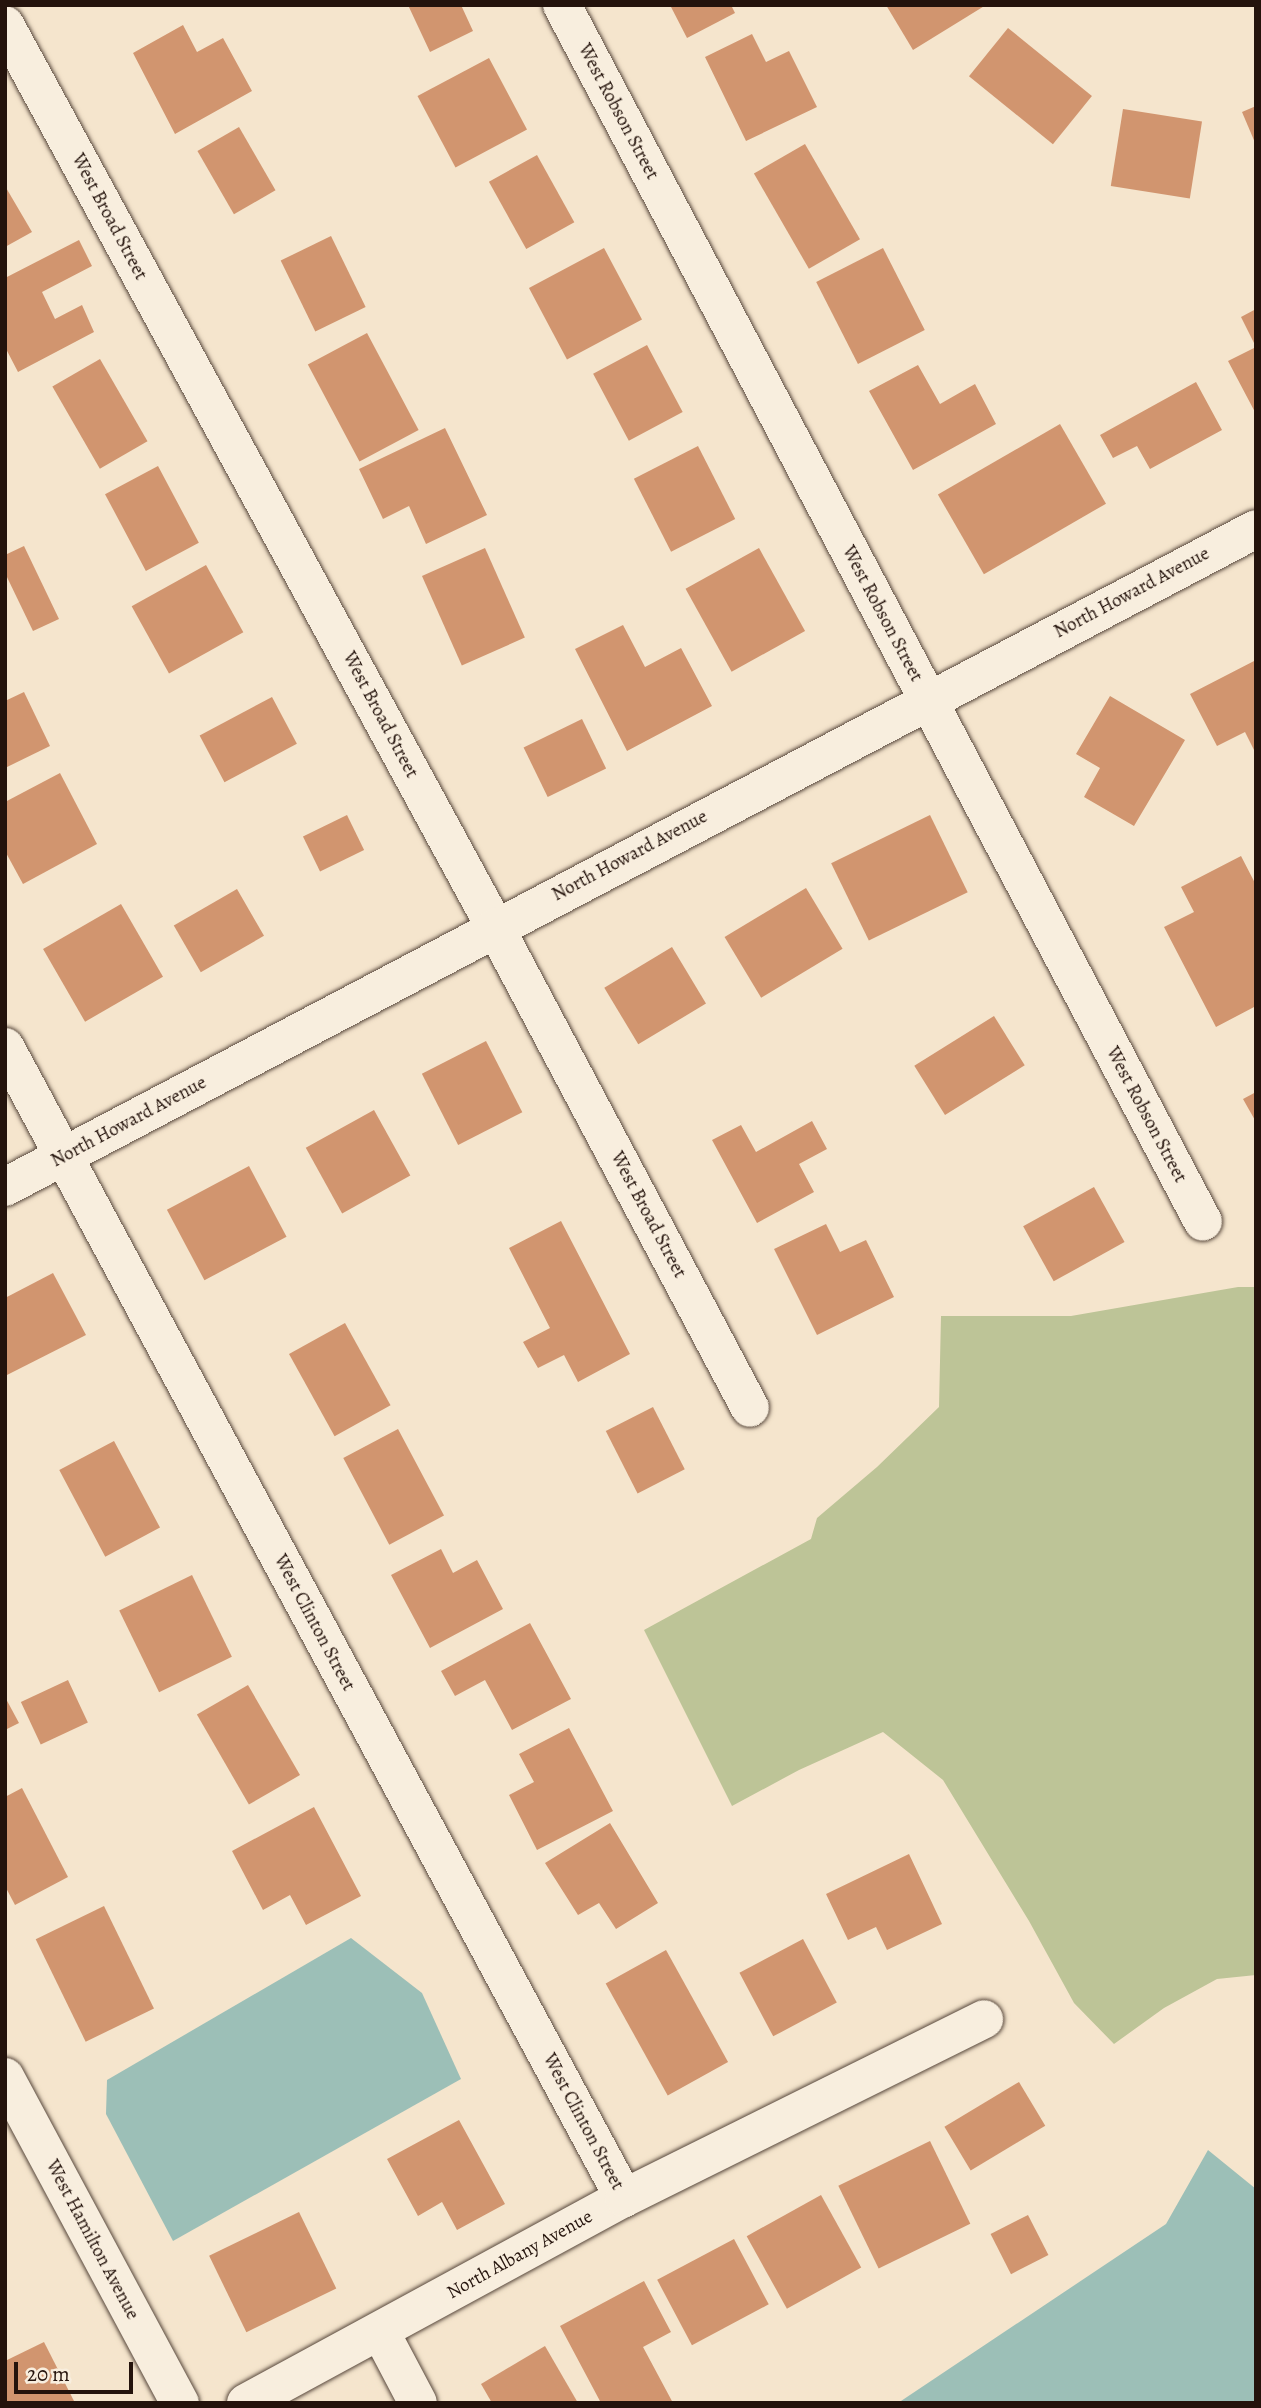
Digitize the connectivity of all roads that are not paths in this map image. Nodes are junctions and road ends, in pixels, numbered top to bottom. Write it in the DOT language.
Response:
graph roads {
  1 [pos="562,5"];
  2 [pos="5,25"];
  3 [pos="1256,528"];
  4 [pos="928,701"];
  5 [pos="495,927"];
  6 [pos="5,1047"];
  7 [pos="63,1157"];
  8 [pos="5,1187"];
  9 [pos="1203,1222"];
  10 [pos="750,1408"];
  11 [pos="984,2019"];
  12 [pos="5,2077"];
  13 [pos="624,2198"];
  14 [pos="380,2331"];
  15 [pos="180,2403"];
  16 [pos="246,2403"];
  17 [pos="418,2403"];
  1 -- 4 [label="street, West Robson Street"];
  2 -- 5 [label="street, West Broad Street"];
  3 -- 4 [label="street, North Howard Avenue"];
  4 -- 5 [label="street, North Howard Avenue"];
  4 -- 9 [label="street, West Robson Street"];
  5 -- 7 [label="street, North Howard Avenue"];
  5 -- 10 [label="street, West Broad Street"];
  6 -- 7 [label="street, West Clinton Street"];
  7 -- 8 [label="street, North Howard Avenue"];
  7 -- 13 [label="street, West Clinton Street"];
  11 -- 13 [label="street, North Albany Avenue"];
  12 -- 15 [label="street, West Hamilton Avenue"];
  13 -- 14 [label="street, North Albany Avenue"];
  14 -- 16 [label="street, North Albany Avenue"];
  14 -- 17 [label="street"];
}
